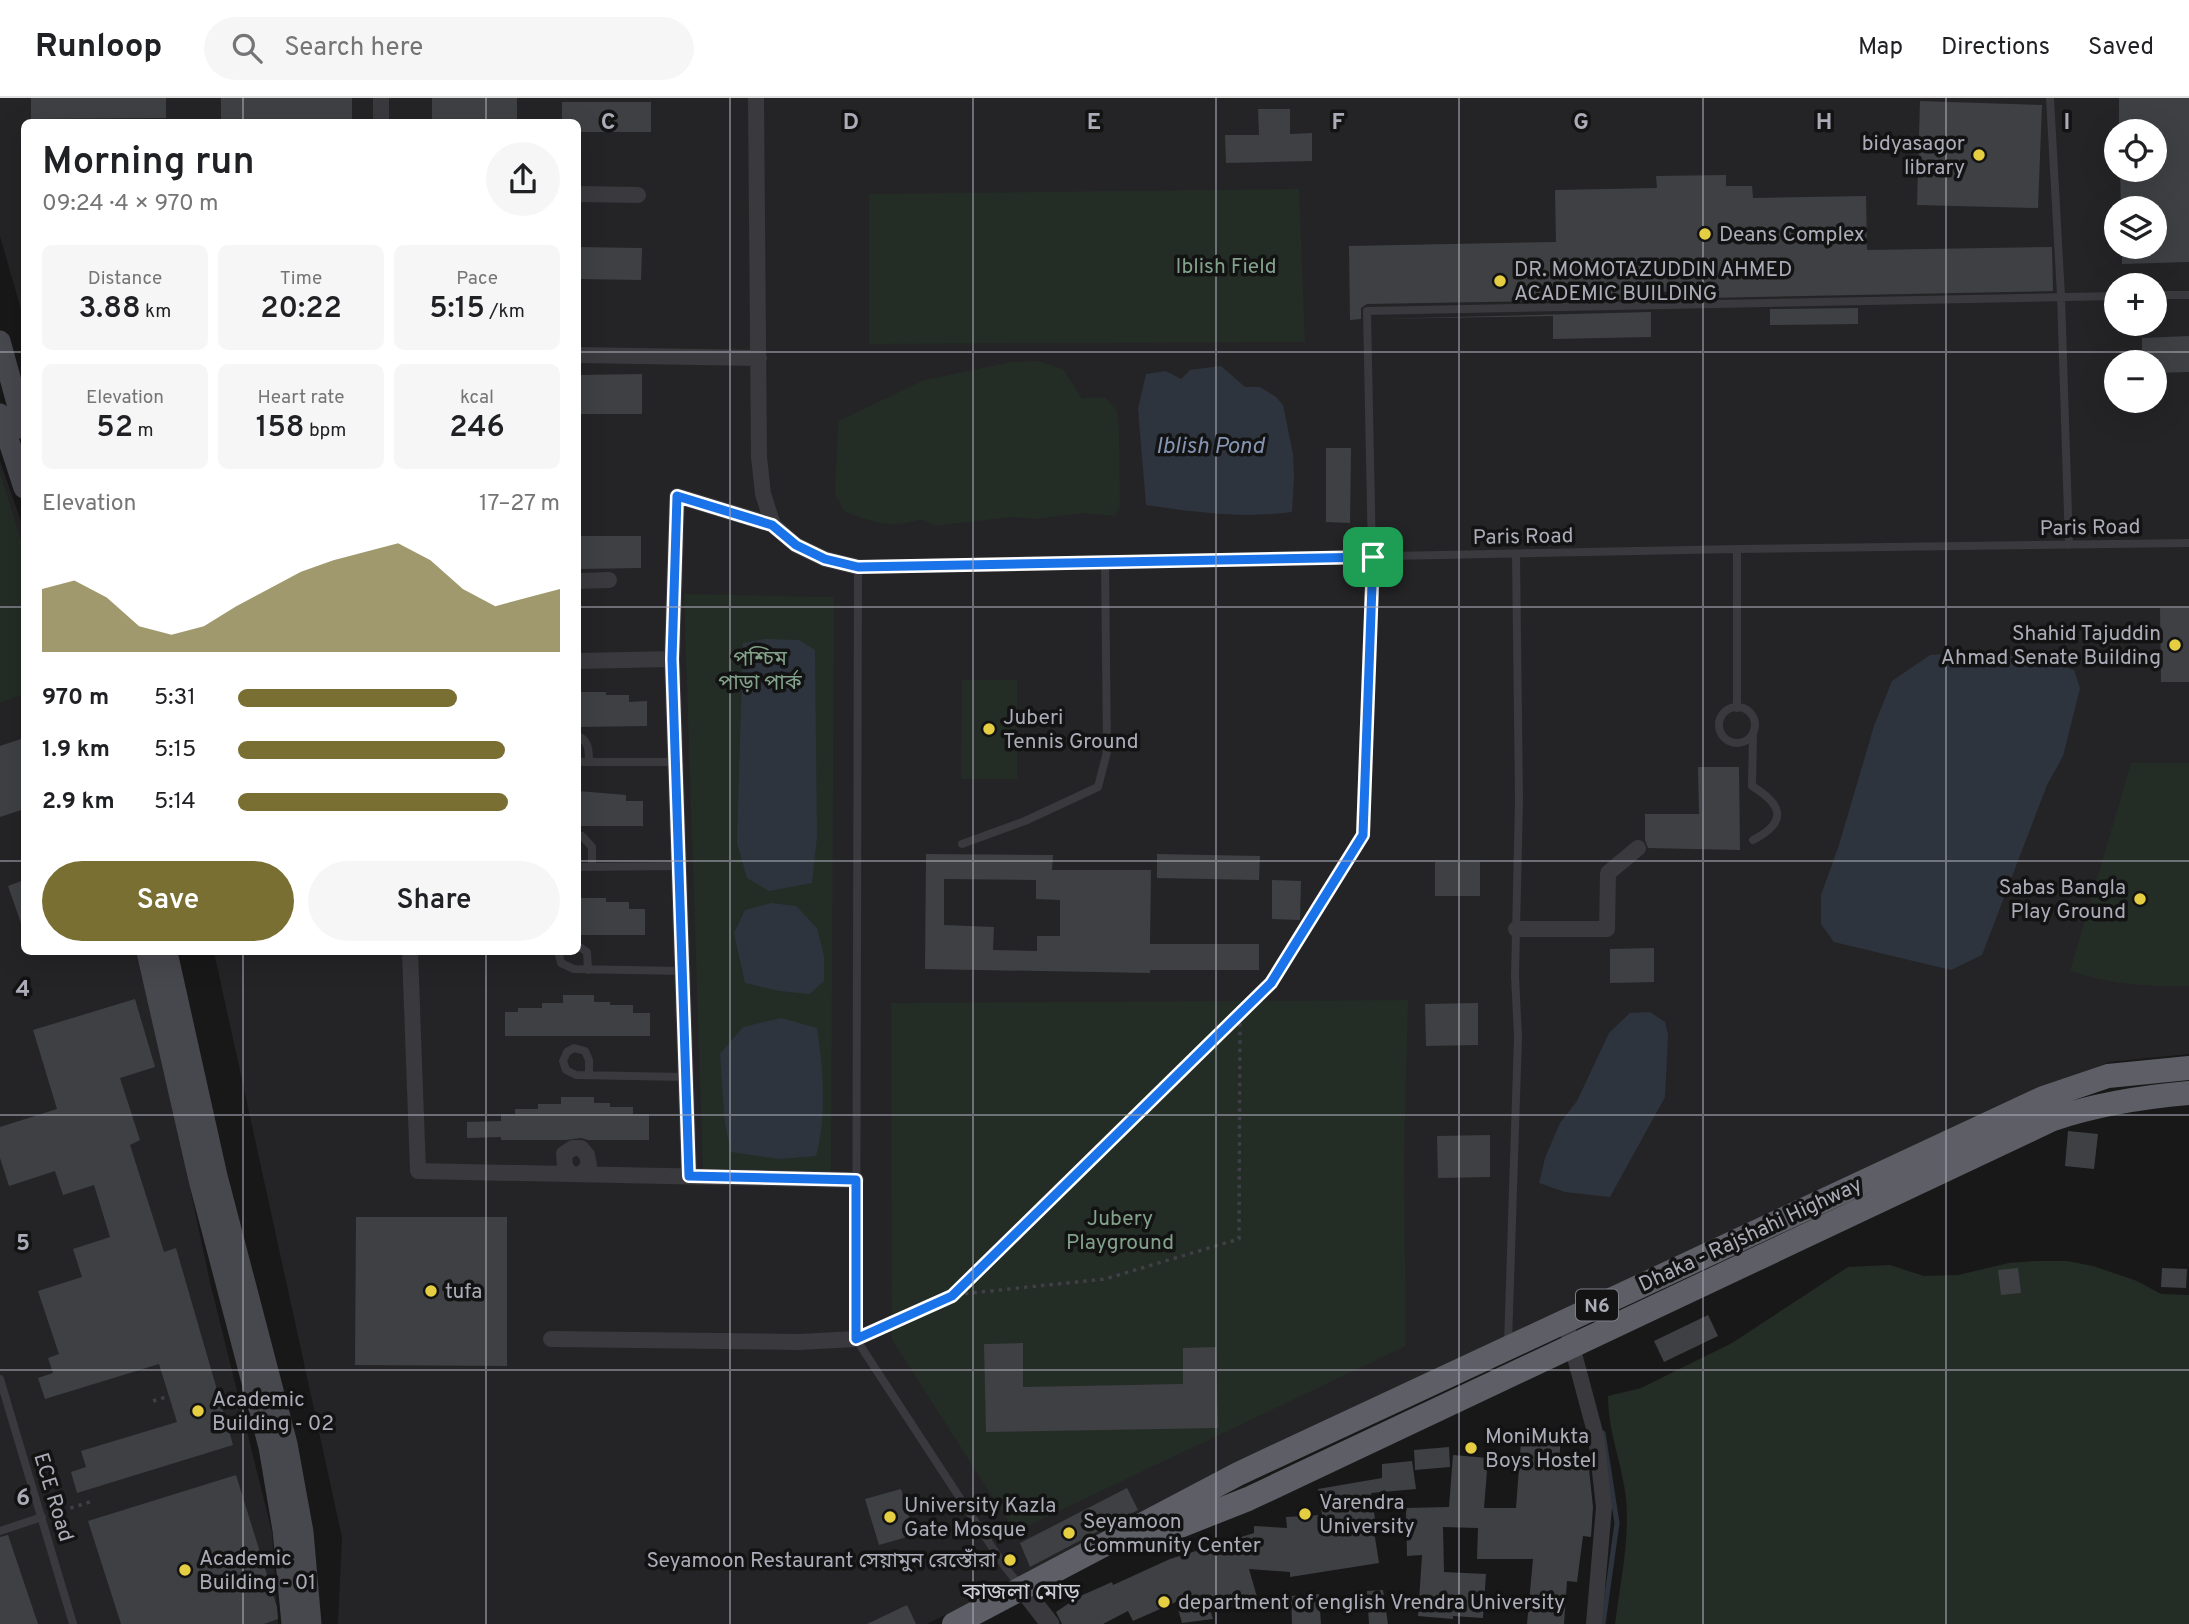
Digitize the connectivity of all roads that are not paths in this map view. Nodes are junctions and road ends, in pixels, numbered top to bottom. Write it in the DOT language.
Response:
graph roads {
  1 [pos="381,98"];
  2 [pos="756,98"];
  3 [pos="2050,98"];
  4 [pos="381,119"];
  5 [pos="581,194"];
  6 [pos="638,195"];
  7 [pos="2167,295"];
  8 [pos="2189,295"];
  9 [pos="2061,296"];
  10 [pos="2104,296"];
  11 [pos="0,341"];
  12 [pos="581,355"];
  13 [pos="758,358"];
  14 [pos="0,414"];
  15 [pos="21,418"];
  16 [pos="21,479"];
  17 [pos="772,525"];
  18 [pos="2189,543"];
  19 [pos="2069,545"];
  20 [pos="1737,549"];
  21 [pos="1516,554"];
  22 [pos="1373,557"];
  23 [pos="1104,562"];
  24 [pos="858,567"];
  25 [pos="609,580"];
  26 [pos="581,581"];
  27 [pos="672,659"];
  28 [pos="581,661"];
  29 [pos="1737,708"];
  30 [pos="1753,733"];
  31 [pos="581,737"];
  32 [pos="581,762"];
  33 [pos="589,762"];
  34 [pos="675,762"];
  35 [pos="581,836"];
  36 [pos="1753,840"];
  37 [pos="962,844"];
  38 [pos="1639,848"];
  39 [pos="592,866"];
  40 [pos="679,866"];
  41 [pos="581,867"];
  42 [pos="1516,929"];
  43 [pos="581,948"];
  44 [pos="149,955"];
  45 [pos="168,955"];
  46 [pos="410,955"];
  47 [pos="559,955"];
  48 [pos="588,970"];
  49 [pos="682,971"];
  50 [pos="2189,1068"];
  51 [pos="589,1074"];
  52 [pos="685,1077"];
  53 [pos="2189,1093"];
  54 [pos="689,1176"];
  55 [pos="856,1180"];
  56 [pos="1565,1320"];
  57 [pos="551,1339"];
  58 [pos="856,1339"];
  59 [pos="1508,1346"];
  60 [pos="1573,1347"];
  61 [pos="0,1379"];
  62 [pos="42,1517"];
  63 [pos="0,1531"];
  64 [pos="1023,1589"];
  65 [pos="73,1624"];
  66 [pos="292,1624"];
  67 [pos="311,1624"];
  68 [pos="954,1624"];
  69 [pos="1050,1624"];
  70 [pos="1594,1624"];
  1 -- 4 [label="street"];
  2 -- 13 [label="street"];
  3 -- 9 [label="lane"];
  5 -- 6 [label="street"];
  7 -- 8 [label="lane"];
  9 -- 10 [label="lane"];
  9 -- 19 [label="lane"];
  9 -- 22 [label="lane"];
  11 -- 15 [label="main road"];
  12 -- 13 [label="street"];
  13 -- 17 [label="street"];
  14 -- 16 [label="main road"];
  17 -- 24 [label="street"];
  17 -- 27 [label="street"];
  18 -- 19 [label="lane, Paris Road"];
  19 -- 20 [label="lane, Paris Road"];
  20 -- 21 [label="lane, Paris Road"];
  20 -- 29 [label="lane"];
  21 -- 22 [label="lane, Paris Road"];
  21 -- 42 [label="lane"];
  22 -- 23 [label="lane, Paris Road"];
  23 -- 24 [label="lane, Paris Road"];
  23 -- 37 [label="lane"];
  24 -- 55 [label="lane"];
  25 -- 26 [label="street"];
  27 -- 28 [label="street"];
  27 -- 34 [label="street"];
  29 -- 30 [label="lane"];
  29 -- 30 [label="lane"];
  30 -- 36 [label="lane"];
  31 -- 33 [label="lane"];
  32 -- 33 [label="lane"];
  33 -- 34 [label="lane"];
  34 -- 40 [label="street"];
  35 -- 39 [label="lane"];
  38 -- 42 [label="street"];
  39 -- 40 [label="lane"];
  39 -- 41 [label="lane"];
  40 -- 49 [label="street"];
  42 -- 59 [label="lane"];
  43 -- 48 [label="lane"];
  44 -- 66 [label="main road"];
  45 -- 67 [label="main road"];
  46 -- 54 [label="street"];
  47 -- 48 [label="lane"];
  48 -- 49 [label="lane"];
  49 -- 52 [label="street"];
  50 -- 56 [label="highway, Dhaka - Rajshahi Highway / N6"];
  51 -- 52 [label="lane"];
  52 -- 54 [label="street"];
  53 -- 60 [label="highway, Dhaka - Rajshahi Highway / N6"];
  54 -- 55 [label="street"];
  55 -- 58 [label="lane"];
  56 -- 59 [label="highway, Dhaka - Rajshahi Highway / N6"];
  56 -- 60 [label="street"];
  57 -- 58 [label="street"];
  58 -- 64 [label="lane"];
  59 -- 64 [label="highway, Dhaka - Rajshahi Highway / N6"];
  60 -- 64 [label="highway, Dhaka - Rajshahi Highway / N6"];
  60 -- 70 [label="street"];
  61 -- 62 [label="lane, ECE Road"];
  62 -- 63 [label="lane"];
  62 -- 65 [label="lane, ECE Road"];
  64 -- 68 [label="highway, Dhaka - Rajshahi Highway / N6"];
  64 -- 69 [label="street"];
}
